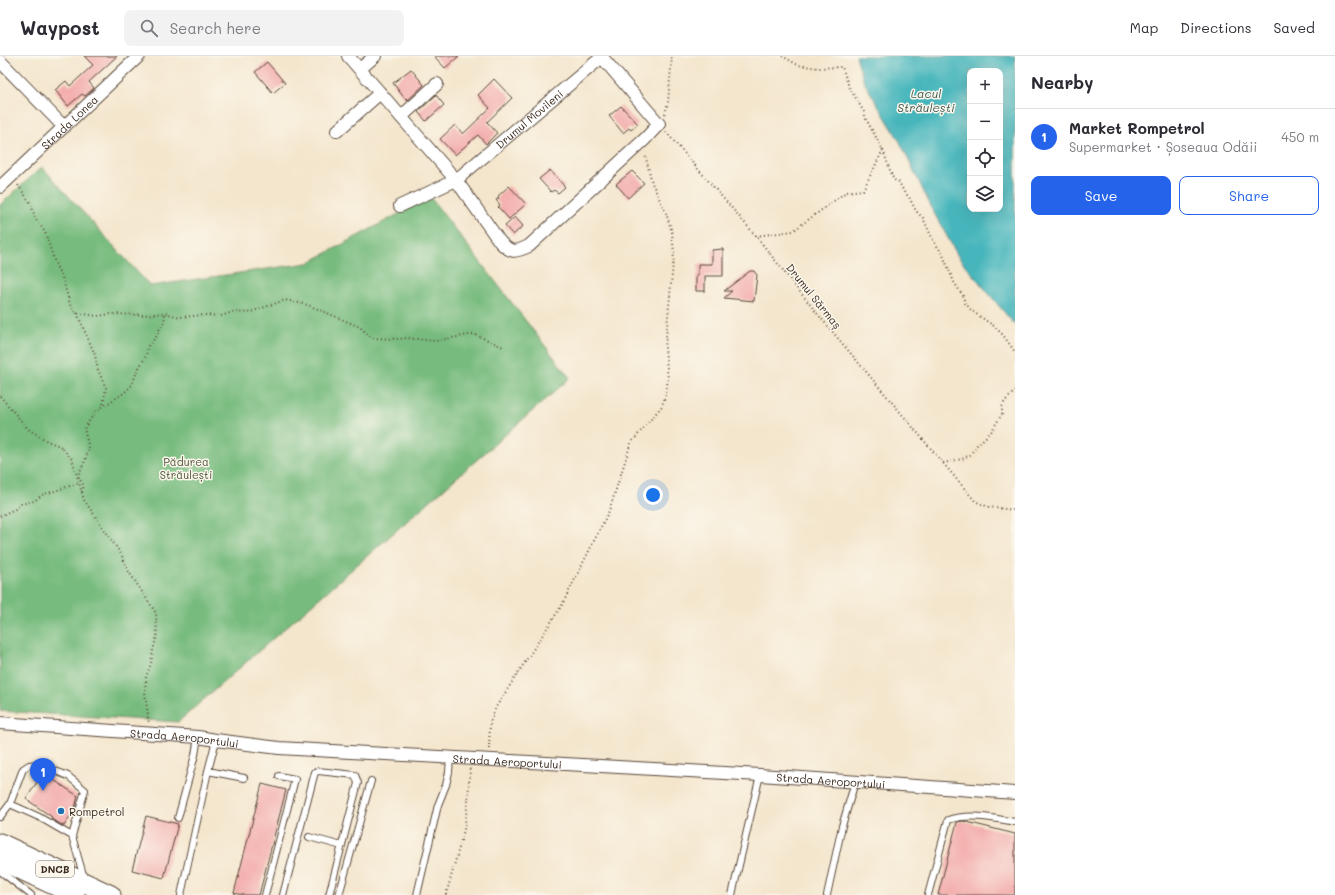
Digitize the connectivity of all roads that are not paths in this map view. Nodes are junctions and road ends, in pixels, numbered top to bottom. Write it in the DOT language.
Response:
graph roads {
  1 [pos="139,56"];
  2 [pos="348,56"];
  3 [pos="375,56"];
  4 [pos="602,56"];
  5 [pos="0,61"];
  6 [pos="360,69"];
  7 [pos="437,84"];
  8 [pos="380,93"];
  9 [pos="401,117"];
  10 [pos="64,127"];
  11 [pos="337,131"];
  12 [pos="456,180"];
  13 [pos="0,187"];
  14 [pos="400,206"];
  15 [pos="0,723"];
  16 [pos="198,736"];
  17 [pos="216,740"];
  18 [pos="450,757"];
  19 [pos="208,771"];
  20 [pos="760,775"];
  21 [pos="279,776"];
  22 [pos="244,778"];
  23 [pos="371,781"];
  24 [pos="855,782"];
  25 [pos="1015,793"];
  26 [pos="10,804"];
  27 [pos="0,817"];
  28 [pos="178,818"];
  29 [pos="1015,822"];
  30 [pos="72,836"];
  31 [pos="309,838"];
  32 [pos="0,843"];
  33 [pos="342,846"];
  34 [pos="0,860"];
  35 [pos="0,871"];
  36 [pos="80,889"];
  37 [pos="31,895"];
  38 [pos="110,895"];
  39 [pos="181,895"];
  40 [pos="265,895"];
  41 [pos="283,895"];
  42 [pos="329,895"];
  43 [pos="339,895"];
  44 [pos="417,895"];
  45 [pos="732,895"];
  46 [pos="827,895"];
  47 [pos="928,895"];
  1 -- 10 [label="street, Strada Lonea"];
  2 -- 6 [label="street"];
  3 -- 6 [label="street"];
  4 -- 12 [label="street, Drumul Movileni"];
  4 -- 12 [label="street"];
  5 -- 10 [label="street"];
  6 -- 8 [label="street"];
  7 -- 9 [label="street"];
  8 -- 9 [label="street"];
  8 -- 11 [label="street"];
  9 -- 12 [label="street"];
  10 -- 13 [label="street, Strada Lonea"];
  12 -- 14 [label="street, Drumul Movileni"];
  15 -- 16 [label="street, Strada Aeroportului"];
  16 -- 17 [label="street, Strada Aeroportului"];
  16 -- 28 [label="lane"];
  17 -- 18 [label="street, Strada Aeroportului"];
  17 -- 19 [label="lane"];
  18 -- 20 [label="street, Strada Aeroportului"];
  18 -- 44 [label="lane"];
  19 -- 22 [label="lane"];
  19 -- 39 [label="lane"];
  20 -- 24 [label="street, Strada Aeroportului"];
  20 -- 45 [label="lane"];
  21 -- 40 [label="lane"];
  23 -- 43 [label="lane"];
  24 -- 25 [label="street, Strada Aeroportului"];
  24 -- 46 [label="lane"];
  26 -- 27 [label="lane"];
  26 -- 30 [label="lane"];
  26 -- 30 [label="lane"];
  29 -- 47 [label="lane"];
  30 -- 36 [label="lane"];
  31 -- 33 [label="lane"];
  32 -- 36 [label="main road, DNCB"];
  33 -- 41 [label="lane"];
  33 -- 42 [label="lane"];
  34 -- 36 [label="main road, DNCB"];
  35 -- 37 [label="lane"];
  36 -- 38 [label="main road, DNCB"];
}
